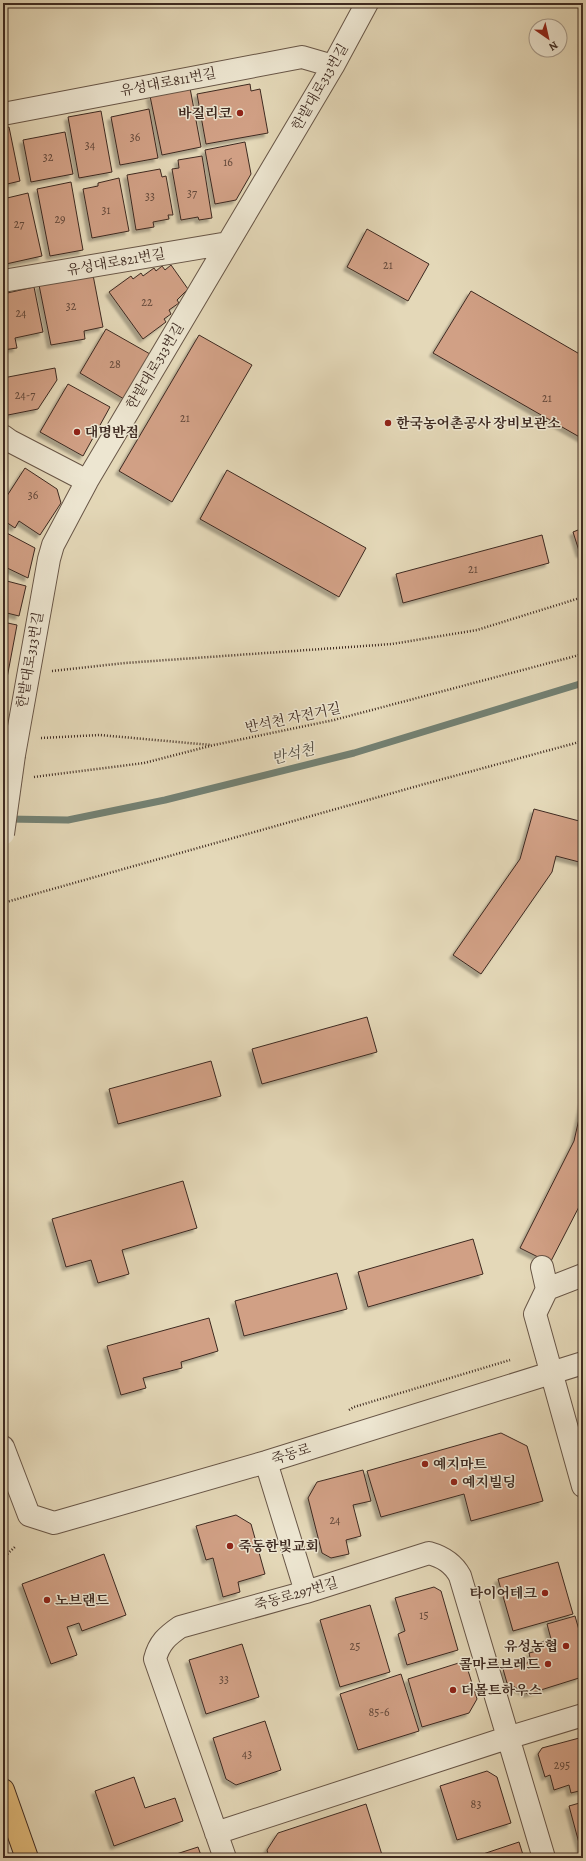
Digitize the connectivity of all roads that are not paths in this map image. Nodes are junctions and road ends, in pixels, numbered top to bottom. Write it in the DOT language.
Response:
graph roads {
  1 [pos="367,3"];
  2 [pos="333,66"];
  3 [pos="3,114"];
  4 [pos="228,243"];
  5 [pos="3,281"];
  6 [pos="3,436"];
  7 [pos="87,481"];
  8 [pos="12,713"];
  9 [pos="3,834"];
  10 [pos="542,1267"];
  11 [pos="583,1275"];
  12 [pos="547,1289"];
  13 [pos="583,1363"];
  14 [pos="551,1373"];
  15 [pos="3,1447"];
  16 [pos="266,1462"];
  17 [pos="583,1486"];
  18 [pos="306,1592"];
  19 [pos="583,1715"];
  20 [pos="507,1738"];
  21 [pos="3,1790"];
  22 [pos="216,1833"];
  23 [pos="27,1858"];
  24 [pos="225,1858"];
  25 [pos="544,1858"];
  1 -- 2 [label="street, 한밭대로313번길"];
  2 -- 3 [label="street, 유성대로811번길"];
  2 -- 4 [label="street, 한밭대로313번길"];
  4 -- 5 [label="street, 유성대로821번길"];
  4 -- 7 [label="street, 한밭대로313번길"];
  6 -- 7 [label="street"];
  7 -- 8 [label="street, 한밭대로313번길"];
  8 -- 9 [label="street, 한밭대로313번길, bridge"];
  10 -- 12 [label="street"];
  11 -- 12 [label="street"];
  12 -- 14 [label="street"];
  13 -- 14 [label="street, 죽동로"];
  14 -- 16 [label="street, 죽동로"];
  14 -- 17 [label="street"];
  15 -- 16 [label="street, 죽동로"];
  16 -- 18 [label="street"];
  18 -- 20 [label="street, 죽동로297번길"];
  18 -- 22 [label="street, 죽동로297번길"];
  19 -- 20 [label="street"];
  20 -- 22 [label="street"];
  20 -- 25 [label="street, 죽동로297번길"];
  21 -- 23 [label="main road"];
  22 -- 24 [label="street, 죽동로297번길"];
}
